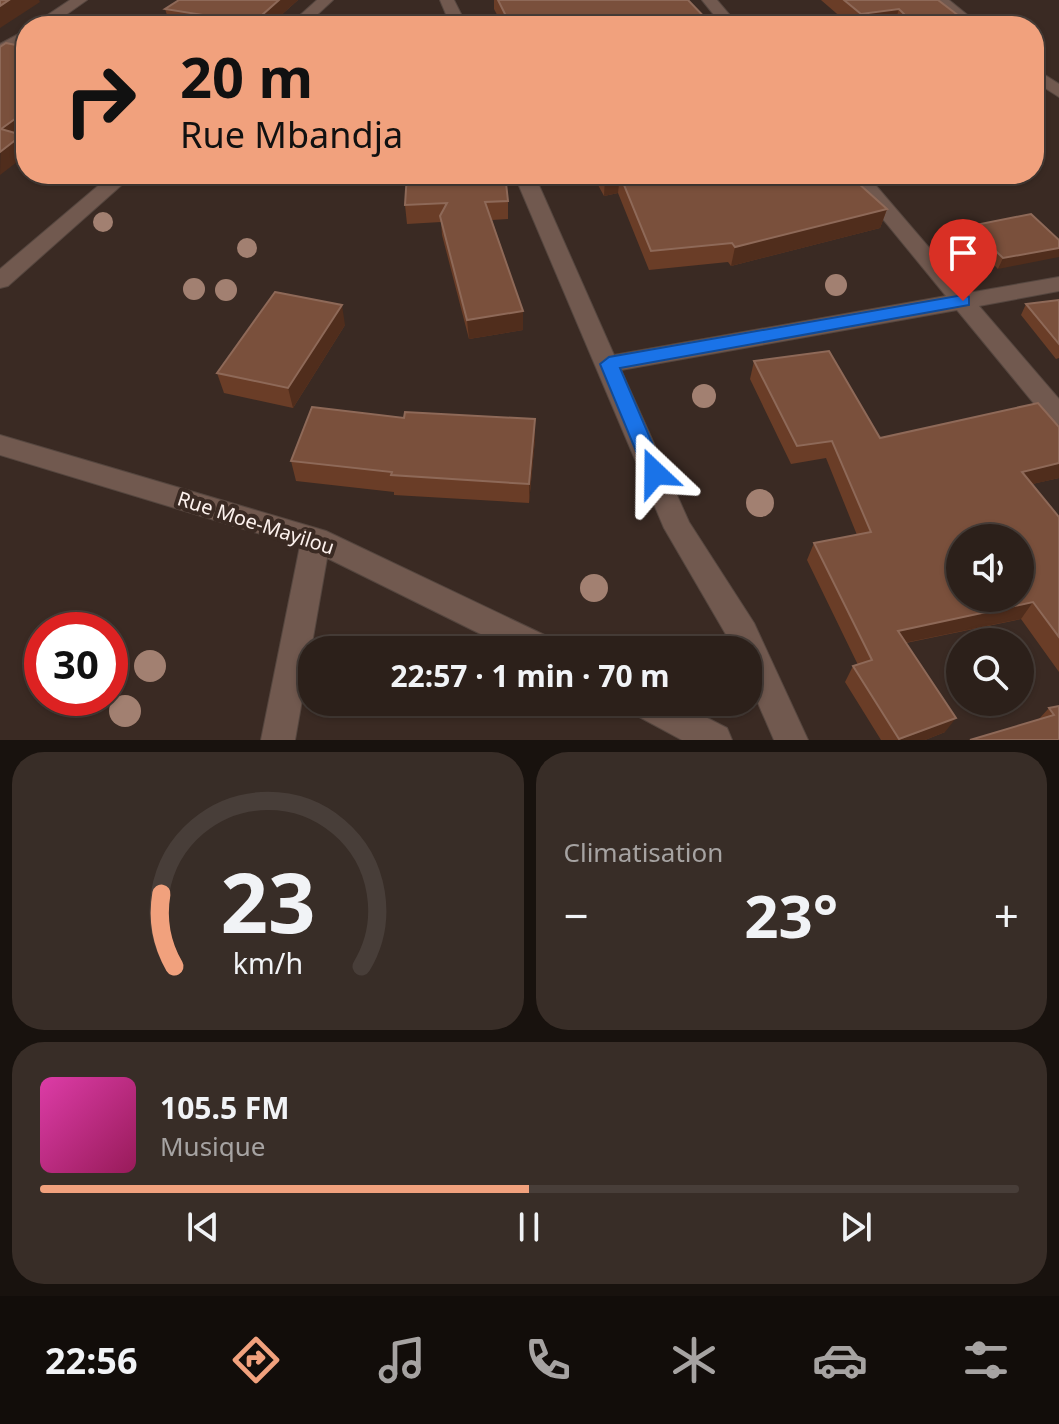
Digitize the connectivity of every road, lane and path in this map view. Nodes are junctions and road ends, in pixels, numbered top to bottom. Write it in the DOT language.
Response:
graph roads {
  1 [pos="80,0"];
  2 [pos="326,0"];
  3 [pos="709,0"];
  4 [pos="940,0"];
  5 [pos="55,16"];
  6 [pos="308,16"];
  7 [pos="723,16"];
  8 [pos="960,16"];
  9 [pos="112,184"];
  10 [pos="528,184"];
  11 [pos="864,184"];
  12 [pos="0,281"];
  13 [pos="1059,284"];
  14 [pos="963,301"];
  15 [pos="609,364"];
  16 [pos="1059,416"];
  17 [pos="0,445"];
  18 [pos="316,539"];
  19 [pos="515,636"];
  20 [pos="670,716"];
  21 [pos="278,740"];
  22 [pos="715,740"];
  23 [pos="791,740"];
  1 -- 5 [label="street"];
  2 -- 6 [label="street"];
  3 -- 7 [label="street"];
  4 -- 8 [label="street"];
  9 -- 12 [label="street"];
  10 -- 15 [label="street"];
  11 -- 14 [label="street"];
  13 -- 14 [label="street"];
  14 -- 15 [label="street"];
  14 -- 16 [label="street"];
  15 -- 23 [label="street"];
  17 -- 18 [label="street, Rue Moe-Mayilou"];
  18 -- 19 [label="street, Rue Moe-Mayilou"];
  18 -- 21 [label="street"];
  20 -- 22 [label="street"];
}
